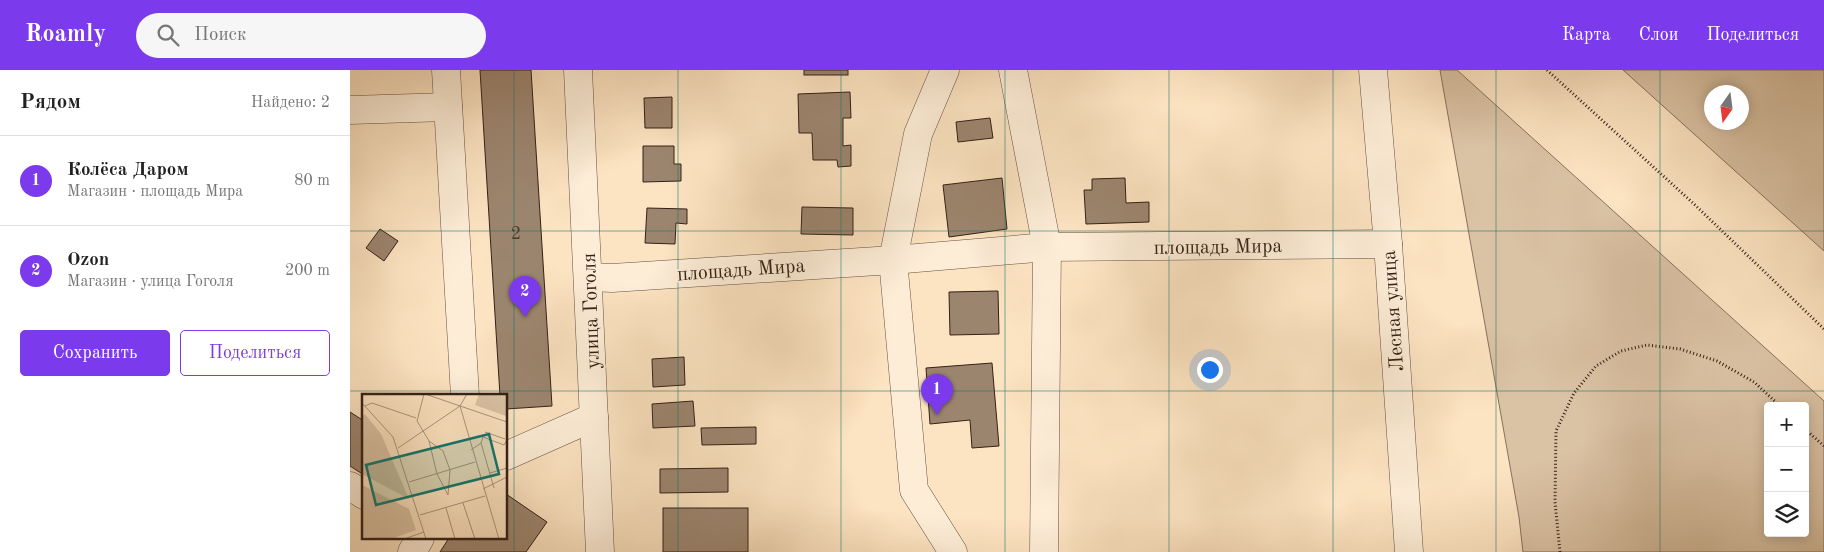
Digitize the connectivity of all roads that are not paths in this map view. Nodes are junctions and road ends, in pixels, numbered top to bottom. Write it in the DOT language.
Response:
graph roads {
  1 [pos="446,70"];
  2 [pos="578,70"];
  3 [pos="945,70"];
  4 [pos="1013,70"];
  5 [pos="1373,70"];
  6 [pos="448,107"];
  7 [pos="350,110"];
  8 [pos="1388,244"];
  9 [pos="1047,247"];
  10 [pos="893,260"];
  11 [pos="589,277"];
  12 [pos="465,394"];
  13 [pos="594,417"];
  14 [pos="508,455"];
  15 [pos="350,486"];
  16 [pos="362,494"];
  17 [pos="419,540"];
  18 [pos="412,552"];
  19 [pos="600,552"];
  20 [pos="953,552"];
  21 [pos="1044,552"];
  22 [pos="1409,552"];
  1 -- 6 [label="street"];
  2 -- 11 [label="street, улица Гоголя"];
  3 -- 10 [label="street"];
  4 -- 9 [label="street"];
  5 -- 8 [label="street, Лесная улица"];
  6 -- 7 [label="street"];
  6 -- 12 [label="street"];
  8 -- 9 [label="street, площадь Мира"];
  8 -- 22 [label="street, Лесная улица"];
  9 -- 10 [label="street, площадь Мира"];
  9 -- 21 [label="street"];
  10 -- 11 [label="street, площадь Мира"];
  10 -- 20 [label="street"];
  11 -- 13 [label="street, улица Гоголя"];
  13 -- 14 [label="street"];
  13 -- 19 [label="street, улица Гоголя"];
  15 -- 16 [label="street"];
  17 -- 18 [label="street"];
}
